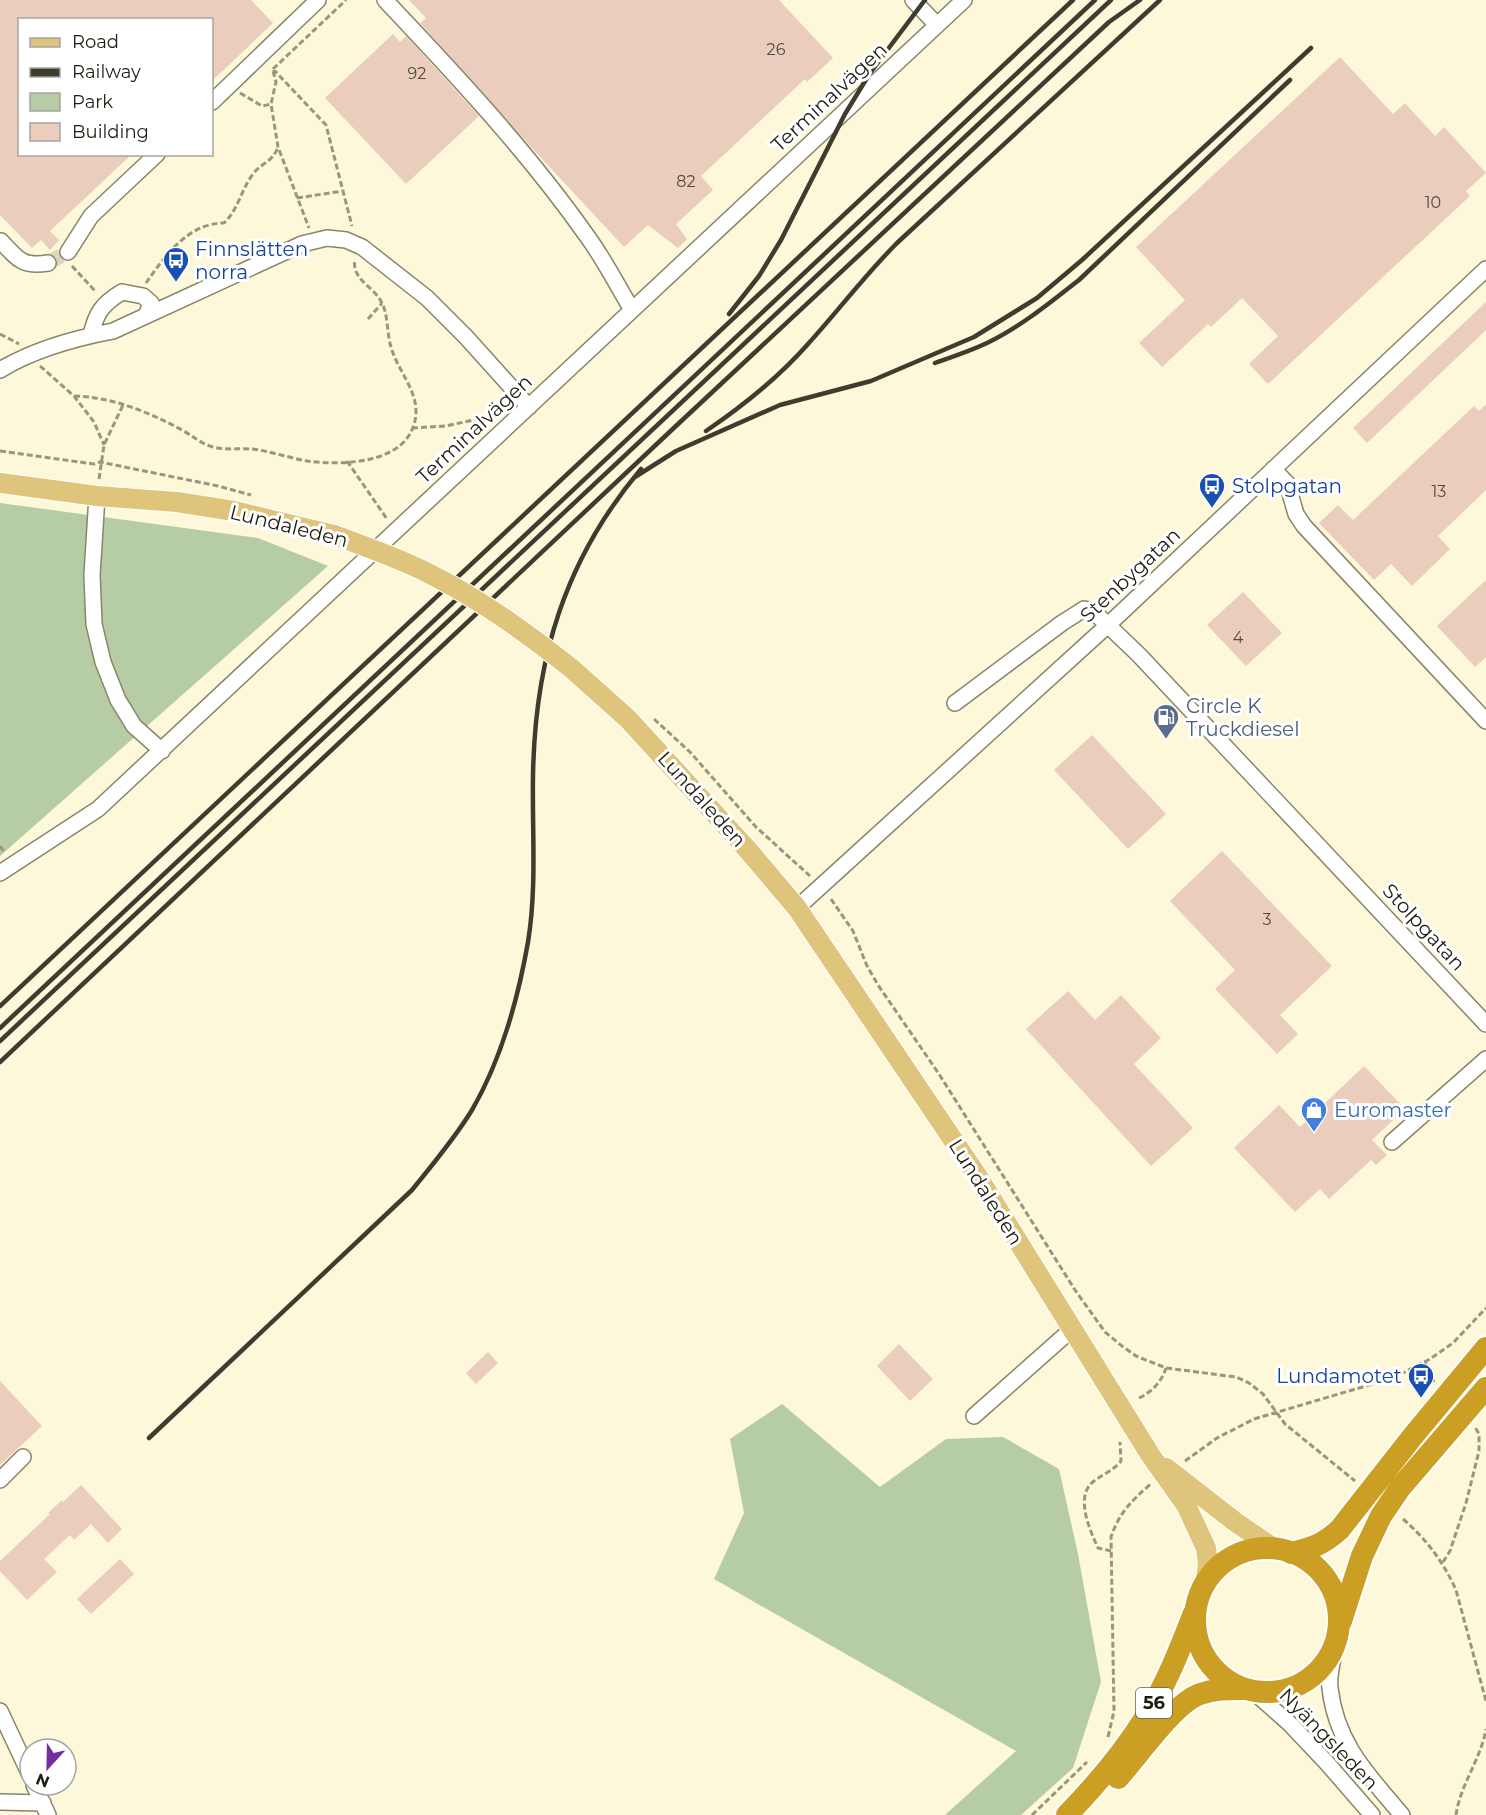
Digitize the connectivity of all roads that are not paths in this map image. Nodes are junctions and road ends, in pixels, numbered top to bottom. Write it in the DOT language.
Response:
graph roads {
  1 [pos="318,0"];
  2 [pos="385,0"];
  3 [pos="913,0"];
  4 [pos="963,0"];
  5 [pos="937,25"];
  6 [pos="213,101"];
  7 [pos="156,156"];
  8 [pos="1,241"];
  9 [pos="69,258"];
  10 [pos="48,263"];
  11 [pos="1486,268"];
  12 [pos="632,310"];
  13 [pos="146,316"];
  14 [pos="91,336"];
  15 [pos="0,370"];
  16 [pos="529,407"];
  17 [pos="1273,469"];
  18 [pos="0,483"];
  19 [pos="97,496"];
  20 [pos="1109,624"];
  21 [pos="955,703"];
  22 [pos="1486,721"];
  23 [pos="162,751"];
  24 [pos="0,873"];
  25 [pos="797,908"];
  26 [pos="1486,1024"];
  27 [pos="1486,1059"];
  28 [pos="1392,1142"];
  29 [pos="1071,1330"];
  30 [pos="1486,1348"];
  31 [pos="1486,1388"];
  32 [pos="974,1416"];
  33 [pos="1151,1456"];
  34 [pos="23,1457"];
  35 [pos="0,1480"];
  36 [pos="1282,1550"];
  37 [pos="1206,1579"];
  38 [pos="1199,1601"];
  39 [pos="1338,1634"];
  40 [pos="1248,1691"];
  41 [pos="0,1711"];
  42 [pos="18,1749"];
  43 [pos="0,1802"];
  44 [pos="46,1809"];
  45 [pos="1067,1815"];
  46 [pos="1082,1815"];
  47 [pos="1372,1815"];
  48 [pos="1402,1815"];
  1 -- 6 [label="street"];
  2 -- 12 [label="street"];
  3 -- 5 [label="street"];
  4 -- 5 [label="street, Terminalvägen"];
  5 -- 12 [label="street, Terminalvägen"];
  7 -- 9 [label="street"];
  8 -- 10 [label="street"];
  11 -- 17 [label="street, Stenbygatan"];
  12 -- 16 [label="street, Terminalvägen"];
  13 -- 14 [label="street"];
  13 -- 14 [label="street"];
  13 -- 16 [label="street"];
  14 -- 15 [label="street"];
  16 -- 23 [label="street, Terminalvägen"];
  17 -- 20 [label="street, Stenbygatan"];
  17 -- 22 [label="street"];
  18 -- 19 [label="main road, Lundaleden"];
  19 -- 23 [label="street"];
  19 -- 25 [label="main road, Lundaleden, bridge"];
  20 -- 21 [label="street, Stolpgatan"];
  20 -- 25 [label="street, Stenbygatan"];
  20 -- 26 [label="street, Stolpgatan"];
  23 -- 24 [label="street, Terminalvägen"];
  25 -- 29 [label="main road, Lundaleden"];
  27 -- 28 [label="street"];
  29 -- 32 [label="street"];
  29 -- 33 [label="main road, Lundaleden"];
  30 -- 36 [label="highway"];
  31 -- 39 [label="highway, 56"];
  33 -- 36 [label="main road, Lundaleden"];
  33 -- 37 [label="main road, Lundaleden"];
  34 -- 35 [label="street"];
  36 -- 37 [label="highway"];
  36 -- 39 [label="highway"];
  37 -- 38 [label="highway, 56"];
  38 -- 40 [label="highway, 56"];
  38 -- 45 [label="highway, 56"];
  39 -- 40 [label="highway, 56"];
  39 -- 48 [label="street, Nyängsleden"];
  40 -- 46 [label="highway, 56"];
  40 -- 47 [label="street, Nyängsleden"];
  41 -- 42 [label="street"];
  43 -- 44 [label="street"];
}
